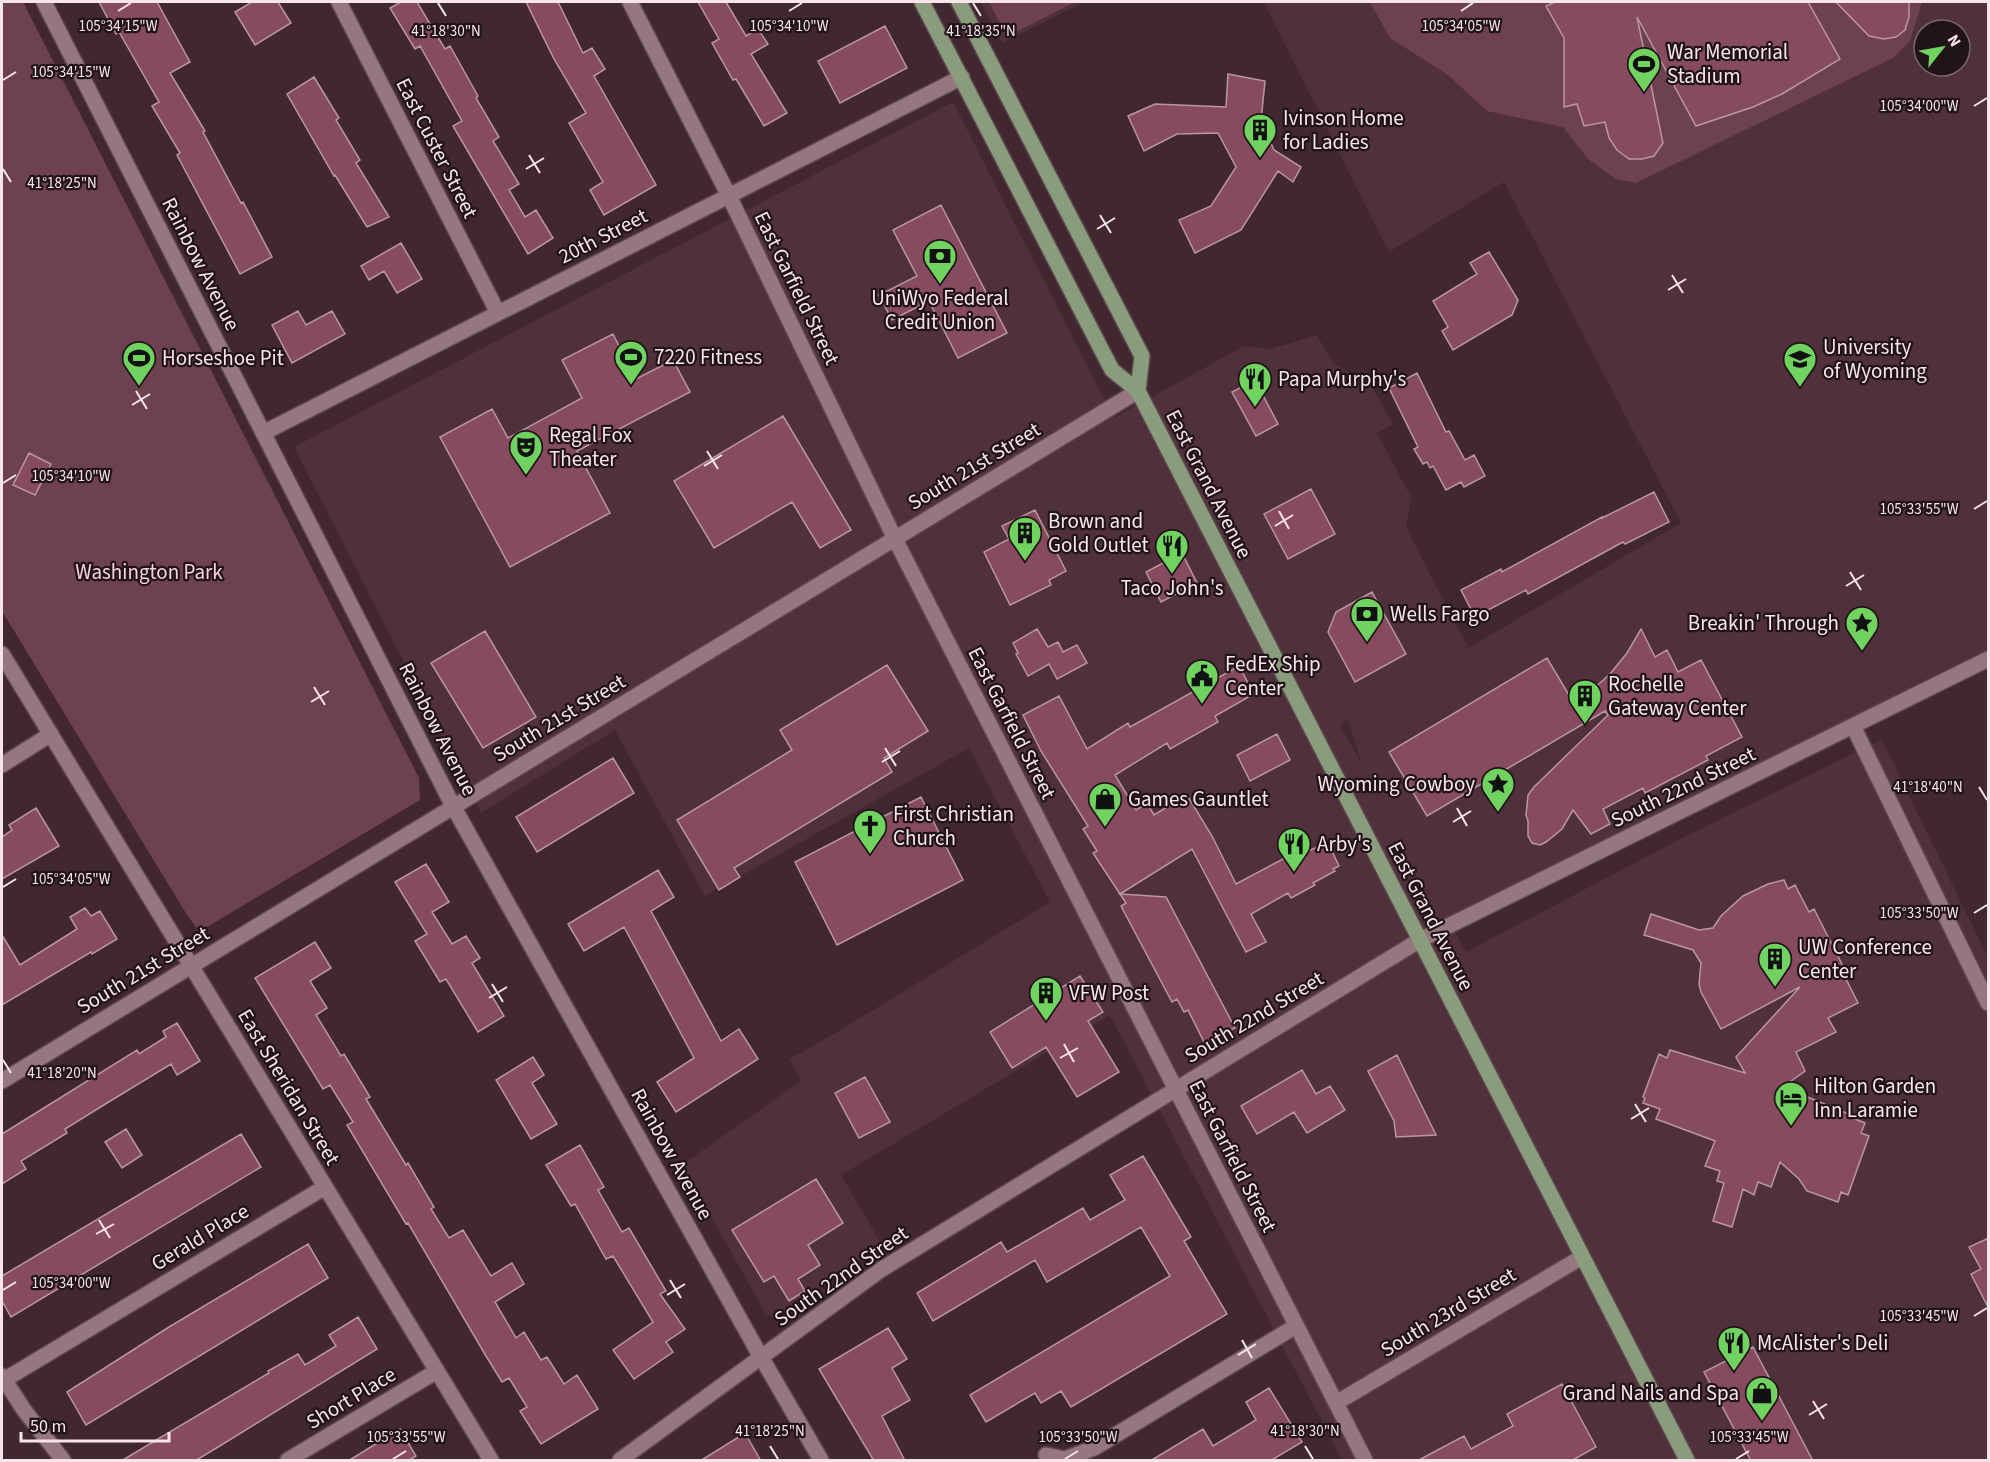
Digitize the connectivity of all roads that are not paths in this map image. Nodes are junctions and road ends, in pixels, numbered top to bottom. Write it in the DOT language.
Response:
graph roads {
  1 [pos="44,2"];
  2 [pos="339,2"];
  3 [pos="630,2"];
  4 [pos="922,2"];
  5 [pos="959,2"];
  6 [pos="962,78"];
  7 [pos="729,196"];
  8 [pos="498,313"];
  9 [pos="1138,391"];
  10 [pos="263,432"];
  11 [pos="895,539"];
  12 [pos="2,654"];
  13 [pos="1989,659"];
  14 [pos="1853,726"];
  15 [pos="51,734"];
  16 [pos="2,765"];
  17 [pos="453,806"];
  18 [pos="1420,940"];
  19 [pos="191,966"];
  20 [pos="1989,1003"];
  21 [pos="2,1081"];
  22 [pos="1176,1090"];
  23 [pos="325,1187"];
  24 [pos="1582,1257"];
  25 [pos="1296,1326"];
  26 [pos="761,1357"];
  27 [pos="437,1371"];
  28 [pos="3,1378"];
  29 [pos="1336,1403"];
  30 [pos="1046,1455"];
  31 [pos="63,1461"];
  32 [pos="288,1461"];
  33 [pos="491,1461"];
  34 [pos="620,1461"];
  35 [pos="821,1461"];
  36 [pos="1365,1461"];
  37 [pos="1687,1461"];
  1 -- 10 [label="street, Rainbow Avenue"];
  2 -- 8 [label="street, East Custer Street"];
  3 -- 7 [label="street, East Garfield Street"];
  4 -- 6 [label="main road, East Grand Avenue"];
  5 -- 9 [label="main road"];
  6 -- 7 [label="street, 20th Street"];
  6 -- 9 [label="main road, East Grand Avenue"];
  7 -- 8 [label="street, 20th Street"];
  7 -- 11 [label="street, East Garfield Street"];
  8 -- 10 [label="street, 20th Street"];
  9 -- 11 [label="street, South 21st Street"];
  9 -- 18 [label="main road, East Grand Avenue"];
  10 -- 17 [label="street, Rainbow Avenue"];
  11 -- 17 [label="street, South 21st Street"];
  11 -- 22 [label="street, East Garfield Street"];
  12 -- 15 [label="street, East Sheridan Street"];
  13 -- 14 [label="street, South 22nd Street"];
  14 -- 18 [label="street, South 22nd Street"];
  14 -- 20 [label="street"];
  15 -- 16 [label="street"];
  15 -- 19 [label="street, East Sheridan Street"];
  17 -- 19 [label="street, South 21st Street"];
  17 -- 26 [label="street, Rainbow Avenue"];
  18 -- 22 [label="street, South 22nd Street"];
  18 -- 24 [label="main road, East Grand Avenue"];
  19 -- 21 [label="street, South 21st Street"];
  19 -- 23 [label="street, East Sheridan Street"];
  22 -- 25 [label="street, East Garfield Street"];
  22 -- 26 [label="street, South 22nd Street"];
  23 -- 27 [label="street, East Sheridan Street"];
  23 -- 28 [label="street, Gerald Place"];
  24 -- 29 [label="street, South 23rd Street"];
  24 -- 37 [label="main road, East Grand Avenue"];
  25 -- 29 [label="street, East Garfield Street"];
  25 -- 30 [label="street"];
  26 -- 34 [label="street, South 22nd Street"];
  26 -- 35 [label="street, Rainbow Avenue"];
  27 -- 32 [label="street, Short Place"];
  27 -- 33 [label="street, East Sheridan Street"];
  28 -- 31 [label="street"];
  29 -- 36 [label="street, East Garfield Street"];
}
